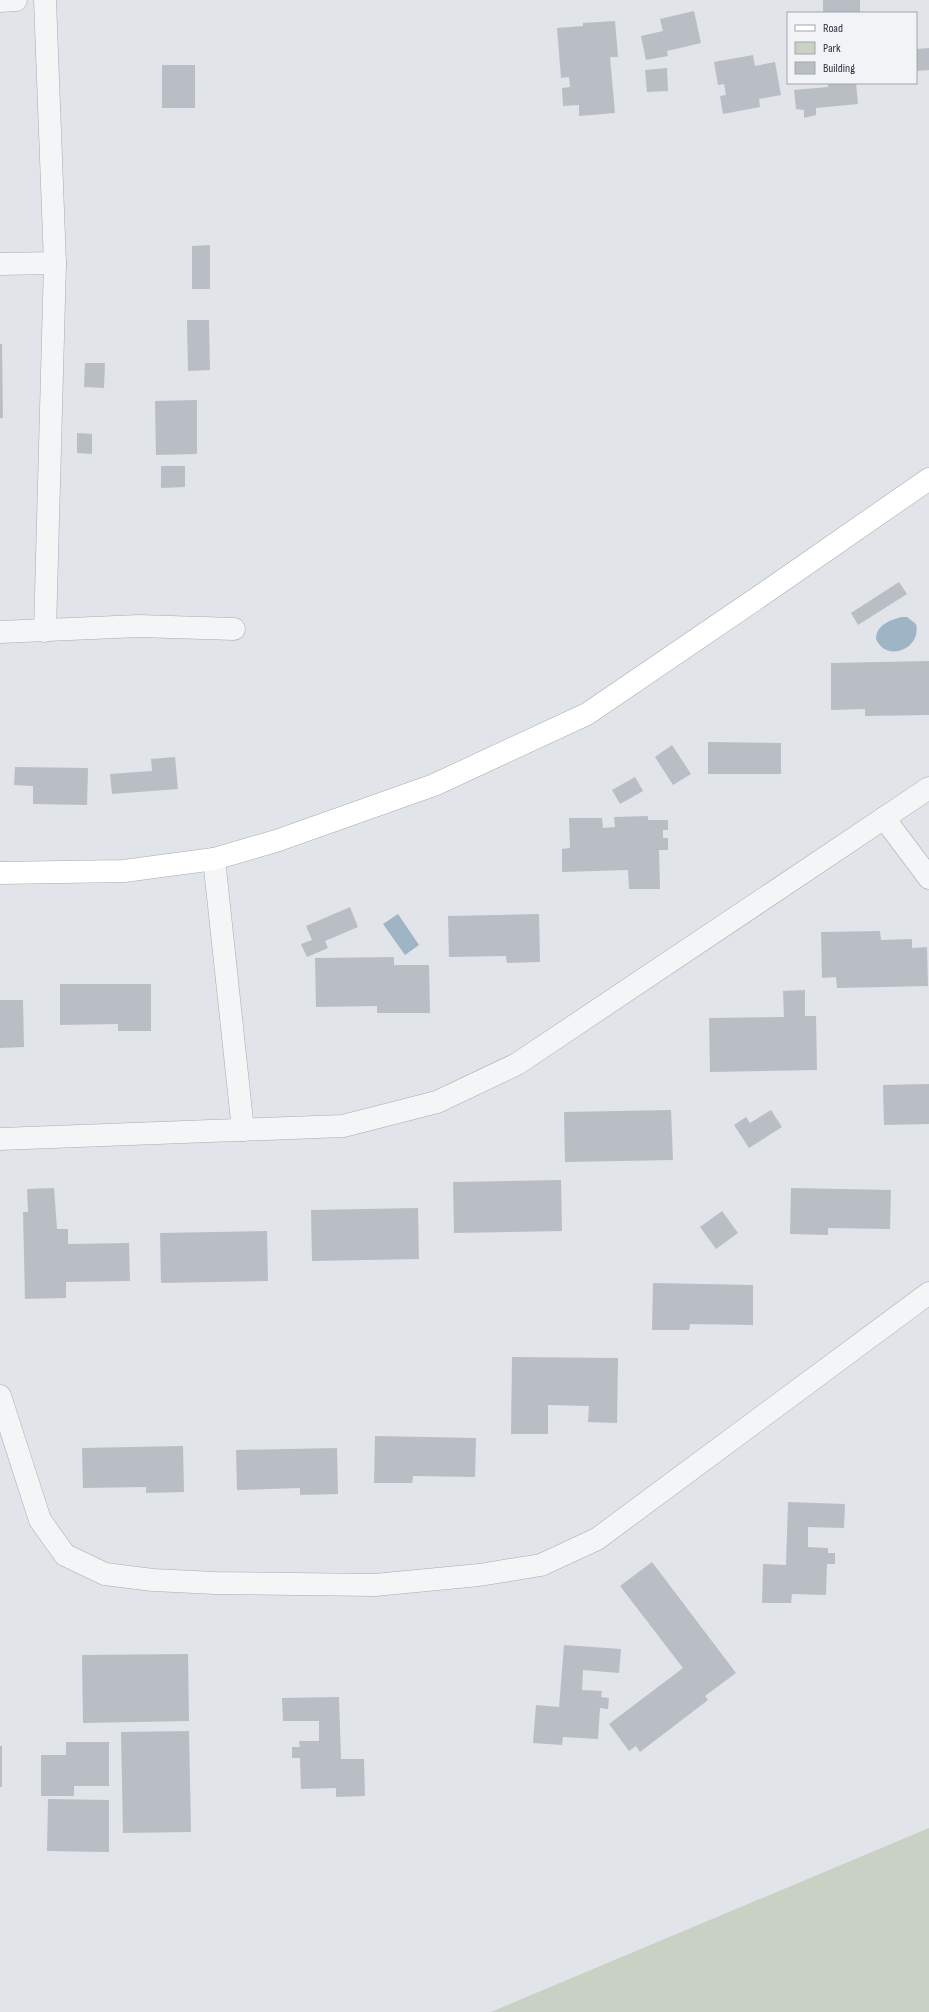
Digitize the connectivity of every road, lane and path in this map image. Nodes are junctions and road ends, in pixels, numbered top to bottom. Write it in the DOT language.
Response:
graph roads {
  1 [pos="16,0"];
  2 [pos="45,0"];
  3 [pos="0,1"];
  4 [pos="55,263"];
  5 [pos="0,264"];
  6 [pos="929,478"];
  7 [pos="234,629"];
  8 [pos="45,631"];
  9 [pos="0,632"];
  10 [pos="929,788"];
  11 [pos="884,818"];
  12 [pos="214,858"];
  13 [pos="0,873"];
  14 [pos="929,878"];
  15 [pos="243,1130"];
  16 [pos="0,1139"];
  17 [pos="929,1293"];
  18 [pos="0,1396"];
  1 -- 3 [label="street"];
  2 -- 4 [label="street"];
  4 -- 5 [label="street"];
  4 -- 8 [label="street"];
  6 -- 12 [label="street"];
  7 -- 8 [label="street"];
  8 -- 9 [label="street"];
  10 -- 11 [label="street"];
  11 -- 14 [label="street"];
  11 -- 15 [label="street"];
  12 -- 13 [label="street"];
  12 -- 15 [label="street"];
  15 -- 16 [label="street"];
  17 -- 18 [label="street"];
}
